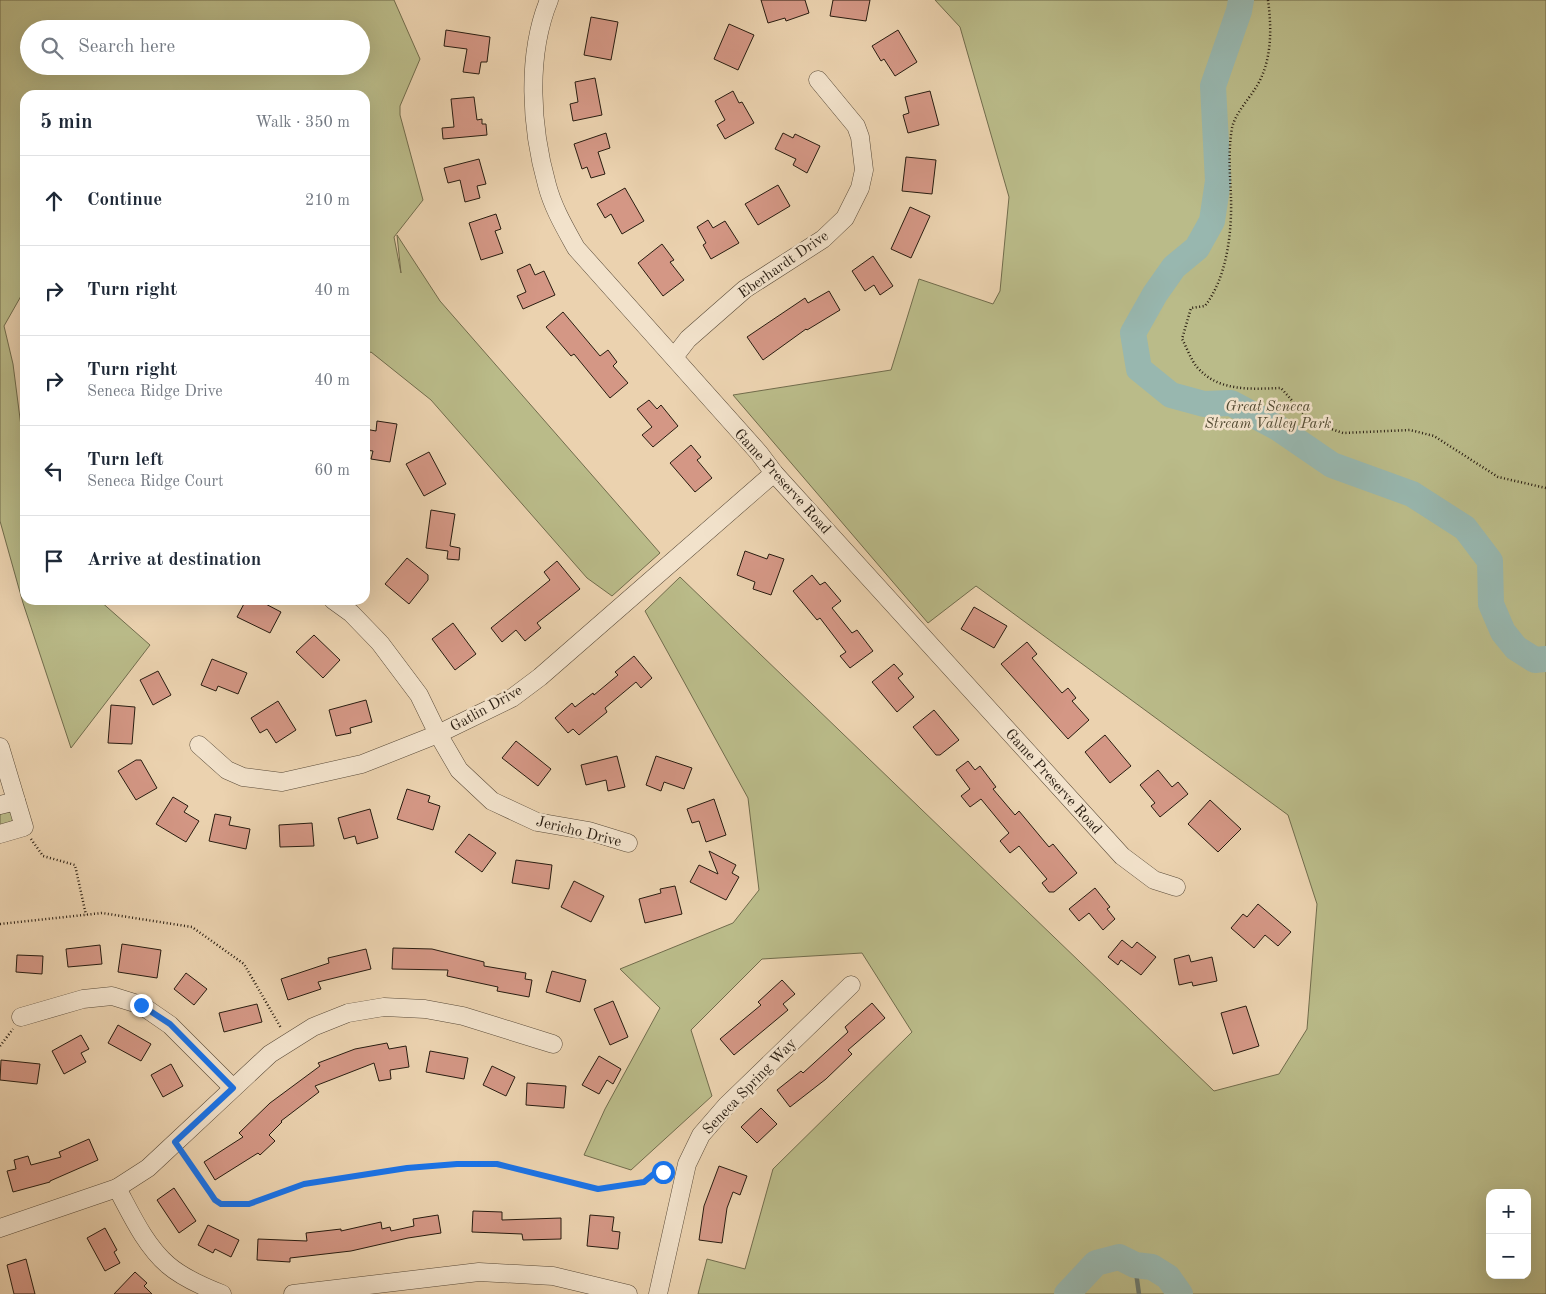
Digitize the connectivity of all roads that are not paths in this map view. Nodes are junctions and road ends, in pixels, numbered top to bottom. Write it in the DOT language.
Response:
graph roads {
  1 [pos="549,0"];
  2 [pos="818,80"];
  3 [pos="674,357"];
  4 [pos="774,473"];
  5 [pos="340,605"];
  6 [pos="438,734"];
  7 [pos="199,745"];
  8 [pos="0,747"];
  9 [pos="8,803"];
  10 [pos="0,834"];
  11 [pos="628,843"];
  12 [pos="1176,887"];
  13 [pos="851,985"];
  14 [pos="22,1018"];
  15 [pos="553,1044"];
  16 [pos="233,1088"];
  17 [pos="117,1188"];
  18 [pos="0,1228"];
  19 [pos="222,1294"];
  20 [pos="293,1294"];
  21 [pos="628,1294"];
  22 [pos="658,1294"];
  1 -- 3 [label="street, Game Preserve Road"];
  2 -- 3 [label="street, Eberhardt Drive"];
  3 -- 4 [label="street, Game Preserve Road"];
  4 -- 6 [label="street, Gatlin Drive"];
  4 -- 12 [label="street, Game Preserve Road"];
  5 -- 6 [label="street, Jericho Drive"];
  6 -- 7 [label="street, Gatlin Drive"];
  6 -- 11 [label="street, Jericho Drive"];
  8 -- 9 [label="street"];
  9 -- 10 [label="street"];
  13 -- 22 [label="street, Seneca Spring Way"];
  14 -- 16 [label="street"];
  15 -- 16 [label="street"];
  16 -- 17 [label="street"];
  17 -- 18 [label="street"];
  17 -- 19 [label="street"];
  20 -- 21 [label="street"];
}
